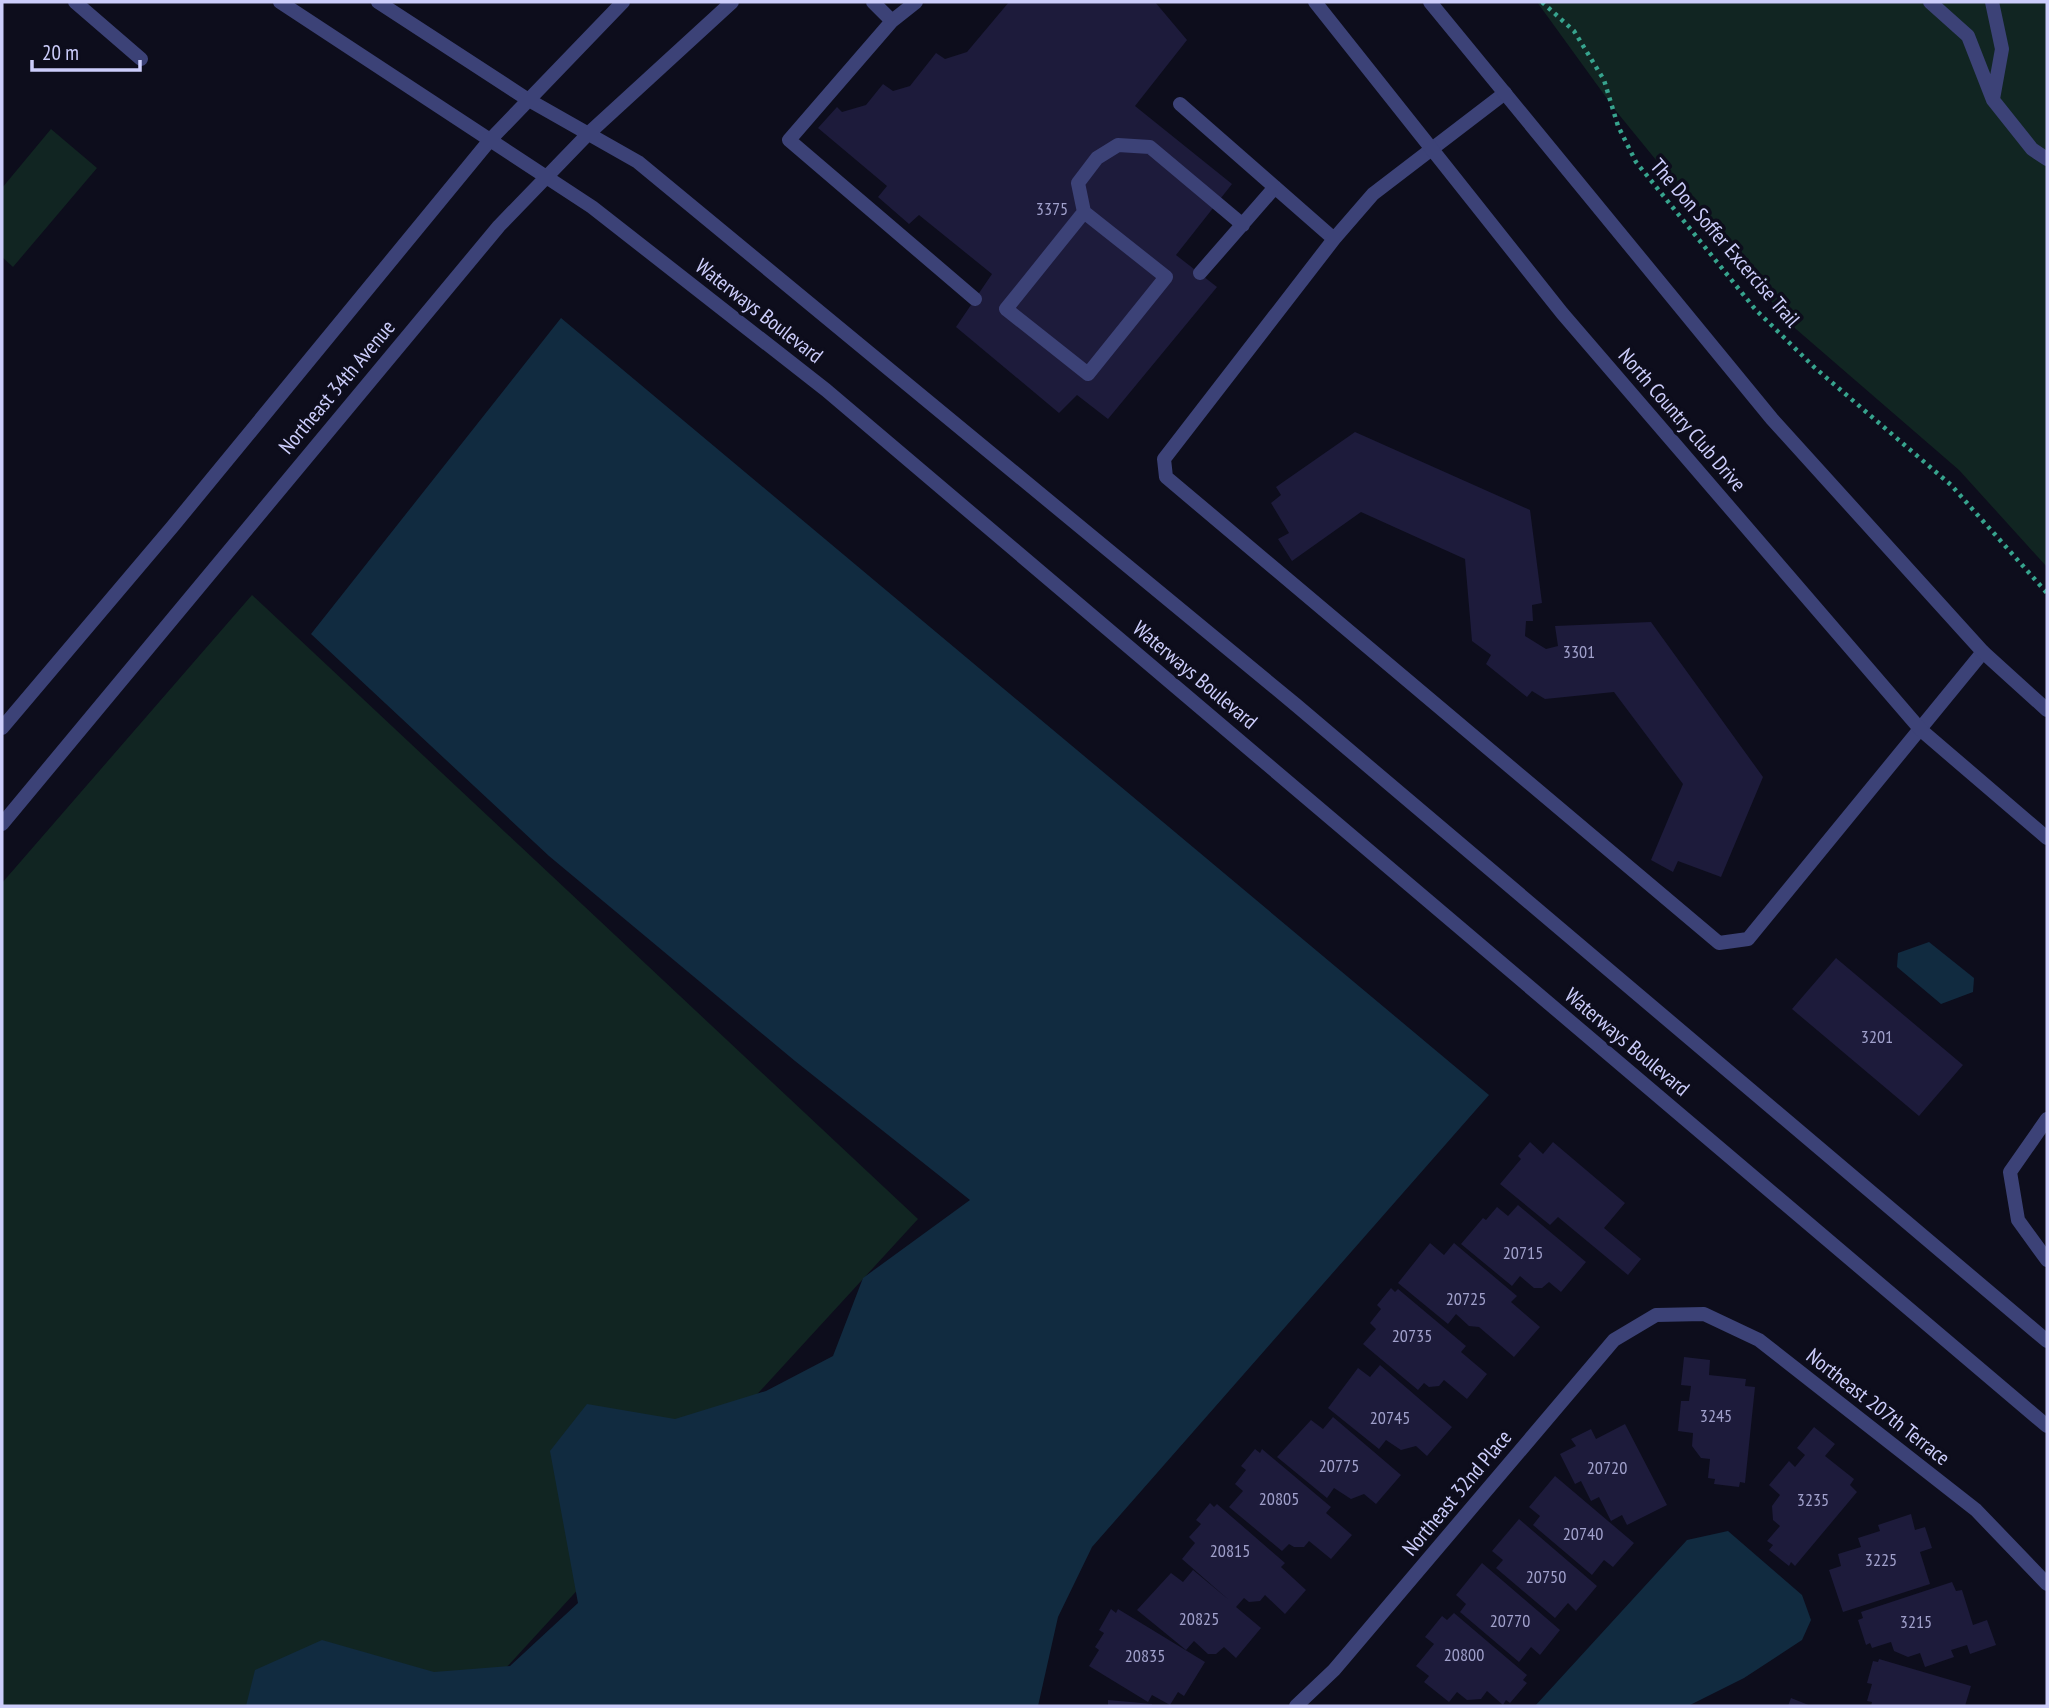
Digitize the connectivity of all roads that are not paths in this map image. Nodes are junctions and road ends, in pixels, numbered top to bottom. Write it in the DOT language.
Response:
graph roads {
  1 [pos="75,2"];
  2 [pos="279,2"];
  3 [pos="378,2"];
  4 [pos="624,2"];
  5 [pos="732,2"];
  6 [pos="873,2"];
  7 [pos="916,2"];
  8 [pos="1315,2"];
  9 [pos="1430,2"];
  10 [pos="1930,2"];
  11 [pos="1992,2"];
  12 [pos="892,21"];
  13 [pos="141,59"];
  14 [pos="1505,93"];
  15 [pos="527,99"];
  16 [pos="1993,100"];
  17 [pos="1180,104"];
  18 [pos="588,134"];
  19 [pos="490,140"];
  20 [pos="1431,147"];
  21 [pos="2047,159"];
  22 [pos="547,176"];
  23 [pos="1275,187"];
  24 [pos="1084,212"];
  25 [pos="1243,225"];
  26 [pos="1334,239"];
  27 [pos="1199,273"];
  28 [pos="975,299"];
  29 [pos="1983,652"];
  30 [pos="2047,710"];
  31 [pos="2,727"];
  32 [pos="1921,730"];
  33 [pos="2,824"];
  34 [pos="2047,838"];
  35 [pos="2047,1119"];
  36 [pos="2047,1261"];
  37 [pos="1656,1315"];
  38 [pos="2047,1341"];
  39 [pos="2047,1426"];
  40 [pos="2047,1584"];
  41 [pos="1296,1706"];
  1 -- 13 [label="street"];
  2 -- 19 [label="street, Waterways Boulevard"];
  3 -- 15 [label="street, Waterways Boulevard"];
  4 -- 15 [label="street, Northeast 34th Avenue"];
  5 -- 18 [label="street, Northeast 34th Avenue"];
  6 -- 12 [label="street"];
  7 -- 12 [label="street"];
  8 -- 20 [label="street, North Country Club Drive"];
  9 -- 14 [label="street"];
  10 -- 16 [label="street"];
  11 -- 16 [label="street"];
  12 -- 28 [label="street"];
  14 -- 20 [label="street"];
  14 -- 29 [label="street"];
  15 -- 18 [label="street, Waterways Boulevard"];
  15 -- 19 [label="street, Northeast 34th Avenue"];
  16 -- 21 [label="street"];
  17 -- 23 [label="street"];
  18 -- 22 [label="street, Northeast 34th Avenue"];
  18 -- 38 [label="street, Waterways Boulevard"];
  19 -- 22 [label="street, Waterways Boulevard"];
  19 -- 31 [label="street, Northeast 34th Avenue"];
  20 -- 26 [label="street"];
  20 -- 32 [label="street, North Country Club Drive"];
  22 -- 33 [label="street, Northeast 34th Avenue"];
  22 -- 39 [label="street, Waterways Boulevard"];
  23 -- 25 [label="street"];
  23 -- 26 [label="street"];
  24 -- 24 [label="street"];
  24 -- 25 [label="street"];
  25 -- 27 [label="street"];
  26 -- 32 [label="street"];
  29 -- 30 [label="street"];
  29 -- 32 [label="street"];
  32 -- 34 [label="street, North Country Club Drive"];
  35 -- 36 [label="street"];
  37 -- 40 [label="street, Northeast 207th Terrace"];
  37 -- 41 [label="street, Northeast 32nd Place"];
}
